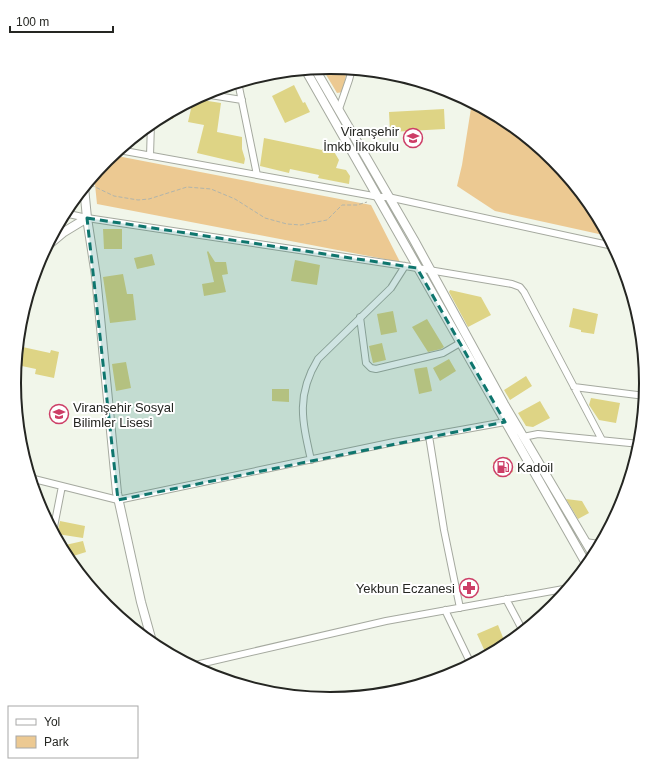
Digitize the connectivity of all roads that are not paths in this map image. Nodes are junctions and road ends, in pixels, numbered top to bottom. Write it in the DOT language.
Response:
graph roads {
  1 [pos="309,75"];
  2 [pos="319,75"];
  3 [pos="351,75"];
  4 [pos="239,88"];
  5 [pos="217,96"];
  6 [pos="242,100"];
  7 [pos="339,109"];
  8 [pos="151,131"];
  9 [pos="126,151"];
  10 [pos="150,156"];
  11 [pos="257,175"];
  12 [pos="85,195"];
  13 [pos="379,197"];
  14 [pos="388,197"];
  15 [pos="71,214"];
  16 [pos="87,218"];
  17 [pos="57,238"];
  18 [pos="606,245"];
  19 [pos="405,266"];
  20 [pos="417,268"];
  21 [pos="430,270"];
  22 [pos="360,317"];
  23 [pos="460,343"];
  24 [pos="574,387"];
  25 [pos="638,395"];
  26 [pos="505,422"];
  27 [pos="429,436"];
  28 [pos="523,437"];
  29 [pos="602,440"];
  30 [pos="633,443"];
  31 [pos="311,460"];
  32 [pos="36,480"];
  33 [pos="62,486"];
  34 [pos="118,500"];
  35 [pos="55,523"];
  36 [pos="585,542"];
  37 [pos="595,543"];
  38 [pos="590,550"];
  39 [pos="584,559"];
  40 [pos="559,590"];
  41 [pos="506,599"];
  42 [pos="460,608"];
  43 [pos="445,610"];
  44 [pos="520,626"];
  45 [pos="150,634"];
  46 [pos="468,660"];
  47 [pos="202,664"];
  1 -- 13 [label="street"];
  2 -- 7 [label="street"];
  3 -- 7 [label="street"];
  4 -- 6 [label="street"];
  5 -- 6 [label="street"];
  6 -- 11 [label="street"];
  7 -- 14 [label="street"];
  8 -- 10 [label="street"];
  9 -- 10 [label="street"];
  10 -- 11 [label="street"];
  11 -- 13 [label="street"];
  12 -- 16 [label="street"];
  13 -- 14 [label="street"];
  13 -- 20 [label="street"];
  14 -- 18 [label="street"];
  14 -- 21 [label="street"];
  15 -- 16 [label="street"];
  16 -- 17 [label="street"];
  16 -- 19 [label="street"];
  16 -- 34 [label="street"];
  19 -- 20 [label="street"];
  19 -- 22 [label="street"];
  20 -- 21 [label="street"];
  20 -- 23 [label="street"];
  21 -- 24 [label="street"];
  21 -- 28 [label="street"];
  22 -- 23 [label="street"];
  22 -- 31 [label="street"];
  23 -- 26 [label="street"];
  24 -- 25 [label="street"];
  24 -- 29 [label="street"];
  26 -- 27 [label="street"];
  26 -- 39 [label="street"];
  27 -- 31 [label="street"];
  27 -- 42 [label="street"];
  28 -- 29 [label="street"];
  28 -- 36 [label="street"];
  29 -- 30 [label="street"];
  31 -- 34 [label="street"];
  32 -- 33 [label="street"];
  33 -- 34 [label="street"];
  33 -- 35 [label="street"];
  34 -- 45 [label="street"];
  36 -- 37 [label="street"];
  36 -- 38 [label="street"];
  40 -- 41 [label="street"];
  41 -- 42 [label="street"];
  41 -- 44 [label="street"];
  42 -- 43 [label="street"];
  43 -- 46 [label="street"];
  43 -- 47 [label="street"];
}
